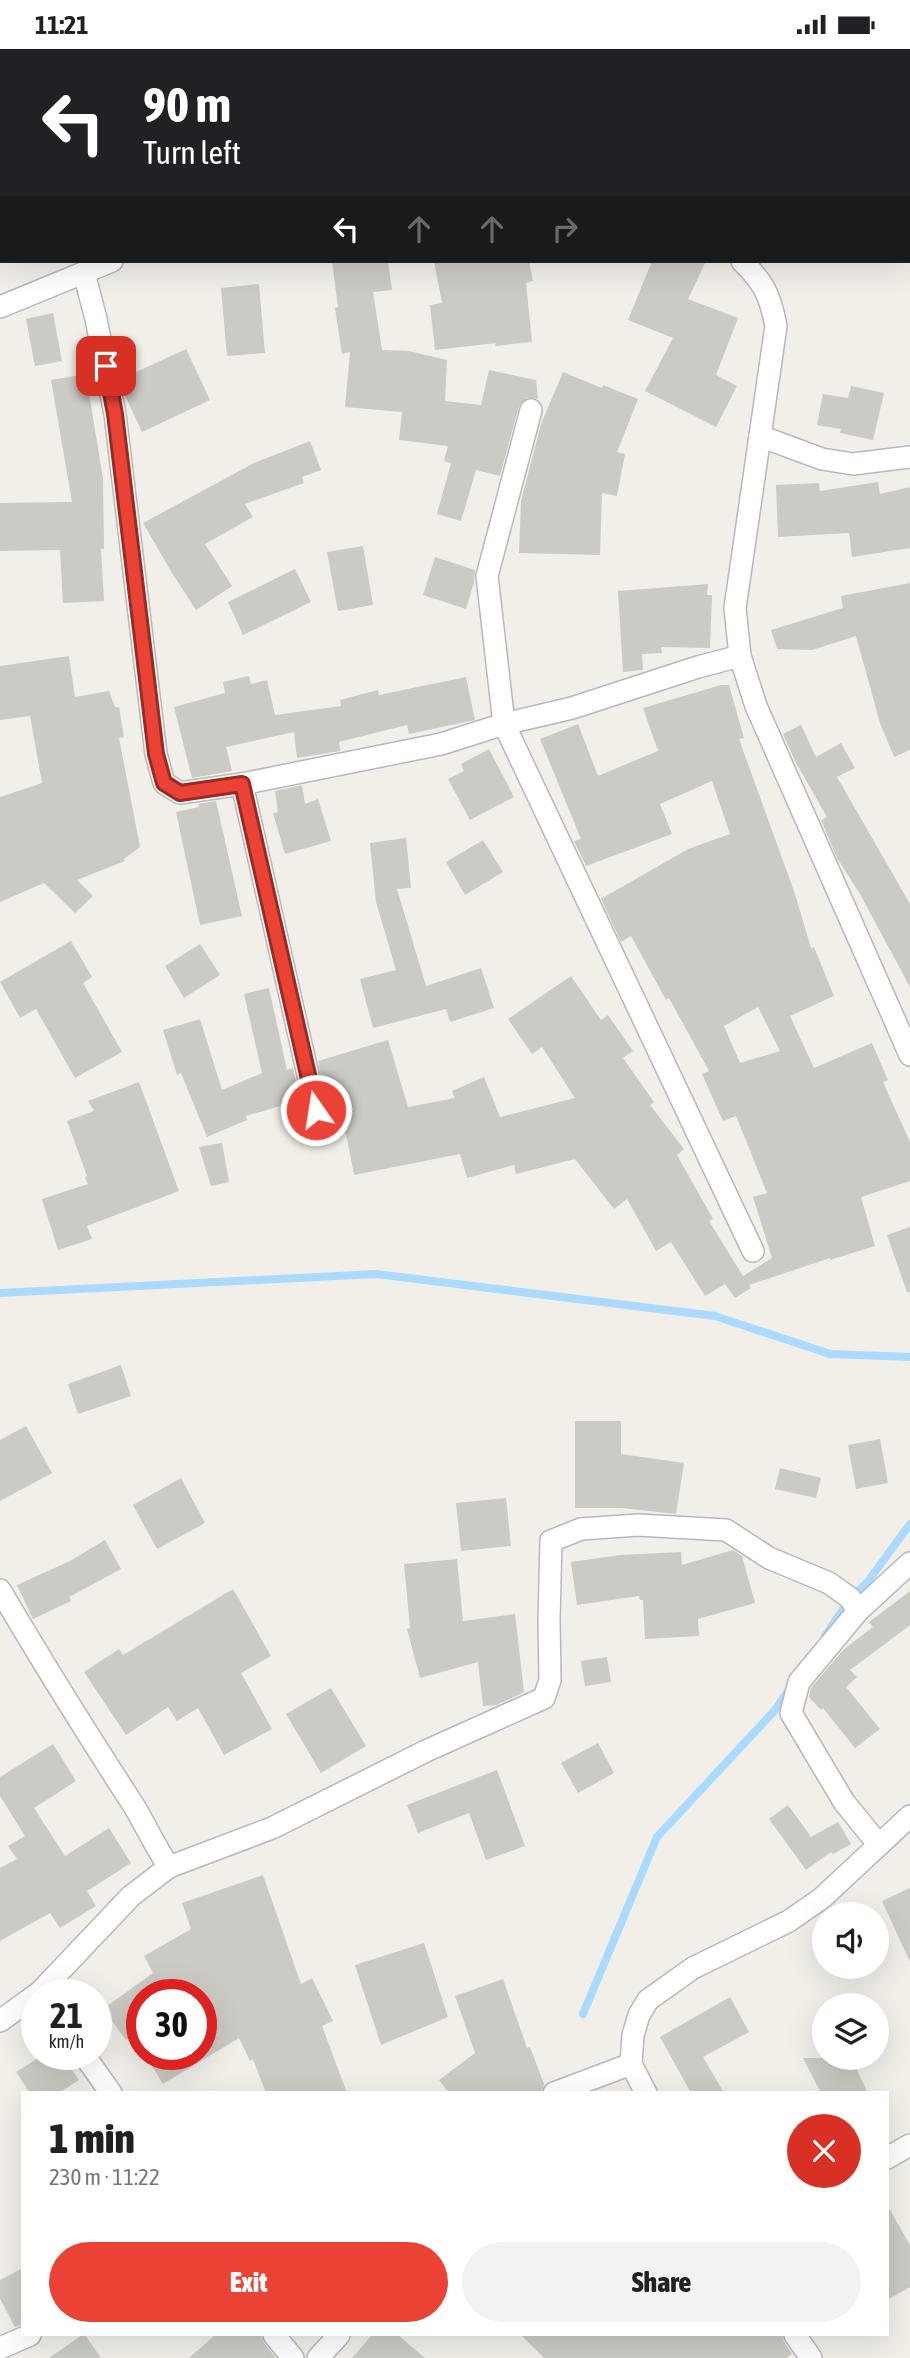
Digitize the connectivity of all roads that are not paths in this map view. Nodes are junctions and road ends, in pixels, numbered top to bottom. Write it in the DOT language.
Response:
graph roads {
  1 [pos="108,263"];
  2 [pos="744,263"];
  3 [pos="85,273"];
  4 [pos="0,307"];
  5 [pos="531,410"];
  6 [pos="760,436"];
  7 [pos="910,457"];
  8 [pos="740,656"];
  9 [pos="504,724"];
  10 [pos="242,784"];
  11 [pos="910,1055"];
  12 [pos="316,1110"];
  13 [pos="753,1251"];
  14 [pos="910,1563"];
  15 [pos="0,1590"];
  16 [pos="858,1611"];
  17 [pos="910,1816"];
  18 [pos="879,1845"];
  19 [pos="169,1867"];
  20 [pos="55,1979"];
  21 [pos="21,2007"];
  22 [pos="0,2021"];
  23 [pos="631,2064"];
  24 [pos="95,2070"];
  25 [pos="110,2091"];
  26 [pos="559,2091"];
  27 [pos="645,2091"];
  28 [pos="910,2145"];
  29 [pos="889,2157"];
  30 [pos="28,2336"];
  31 [pos="275,2336"];
  32 [pos="339,2336"];
  33 [pos="796,2336"];
  34 [pos="0,2348"];
  35 [pos="293,2358"];
  36 [pos="318,2358"];
  37 [pos="811,2358"];
  1 -- 3 [label="street"];
  2 -- 6 [label="street"];
  3 -- 4 [label="street"];
  3 -- 10 [label="street"];
  5 -- 9 [label="street"];
  6 -- 7 [label="street"];
  6 -- 8 [label="street"];
  8 -- 9 [label="street"];
  8 -- 11 [label="street"];
  9 -- 10 [label="street"];
  9 -- 13 [label="street"];
  10 -- 12 [label="street"];
  14 -- 16 [label="street"];
  15 -- 19 [label="street"];
  16 -- 18 [label="street"];
  16 -- 19 [label="street"];
  17 -- 18 [label="street"];
  18 -- 23 [label="street"];
  19 -- 20 [label="street"];
  21 -- 22 [label="street"];
  23 -- 26 [label="street"];
  23 -- 27 [label="street"];
  24 -- 25 [label="street"];
  28 -- 29 [label="street"];
  30 -- 34 [label="street"];
  31 -- 35 [label="street"];
  32 -- 36 [label="street"];
  33 -- 37 [label="street"];
}
